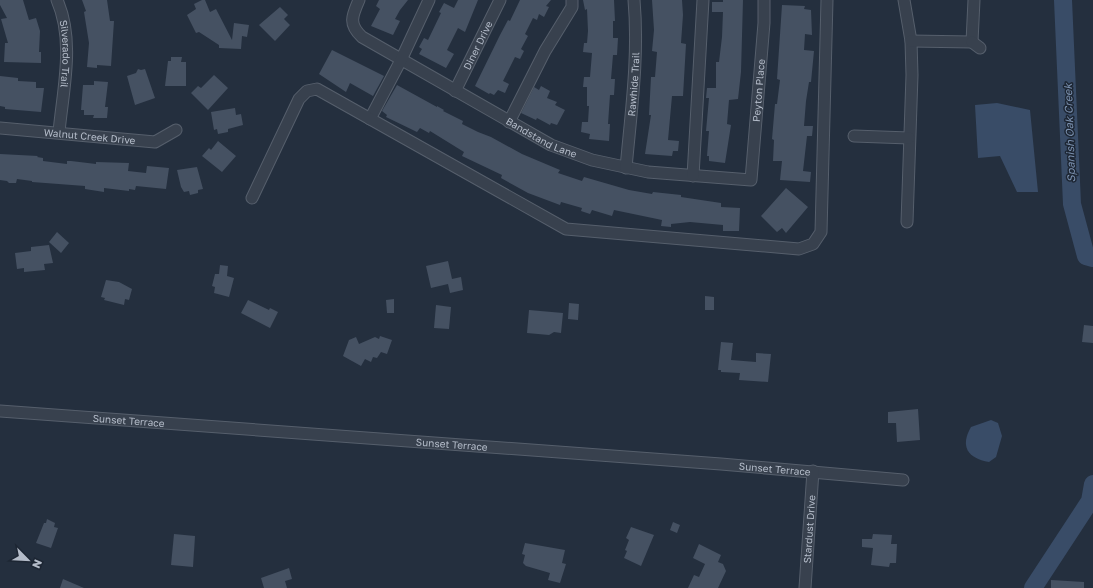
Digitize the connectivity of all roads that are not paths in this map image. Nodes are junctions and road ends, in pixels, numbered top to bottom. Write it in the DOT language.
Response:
graph roads {
  1 [pos="57,0"];
  2 [pos="360,0"];
  3 [pos="429,0"];
  4 [pos="500,0"];
  5 [pos="572,0"];
  6 [pos="634,0"];
  7 [pos="703,0"];
  8 [pos="764,0"];
  9 [pos="827,0"];
  10 [pos="904,0"];
  11 [pos="974,0"];
  12 [pos="911,41"];
  13 [pos="401,60"];
  14 [pos="455,91"];
  15 [pos="370,119"];
  16 [pos="509,122"];
  17 [pos="0,128"];
  18 [pos="176,130"];
  19 [pos="59,132"];
  20 [pos="854,136"];
  21 [pos="909,138"];
  22 [pos="626,168"];
  23 [pos="693,176"];
  24 [pos="751,180"];
  25 [pos="252,198"];
  26 [pos="907,222"];
  27 [pos="0,411"];
  28 [pos="812,471"];
  29 [pos="903,480"];
  30 [pos="805,588"];
  1 -- 19 [label="street, Silverado Trail"];
  2 -- 13 [label="street, Bandstand Lane"];
  3 -- 13 [label="street"];
  4 -- 14 [label="street, Diner Drive"];
  5 -- 16 [label="street"];
  6 -- 22 [label="street, Rawhide Trail"];
  7 -- 23 [label="street"];
  8 -- 24 [label="street, Peyton Place"];
  9 -- 15 [label="street"];
  10 -- 12 [label="street"];
  11 -- 12 [label="street"];
  12 -- 21 [label="street"];
  13 -- 14 [label="street, Bandstand Lane"];
  13 -- 15 [label="street"];
  14 -- 16 [label="street, Bandstand Lane"];
  15 -- 25 [label="street"];
  16 -- 22 [label="street, Bandstand Lane"];
  17 -- 19 [label="street, Walnut Creek Drive"];
  18 -- 19 [label="street, Walnut Creek Drive"];
  20 -- 21 [label="street"];
  21 -- 26 [label="street"];
  22 -- 23 [label="street, Bandstand Lane"];
  23 -- 24 [label="street, Bandstand Lane"];
  27 -- 28 [label="street, Sunset Terrace"];
  28 -- 29 [label="street, Sunset Terrace"];
  28 -- 30 [label="street, Stardust Drive"];
}
